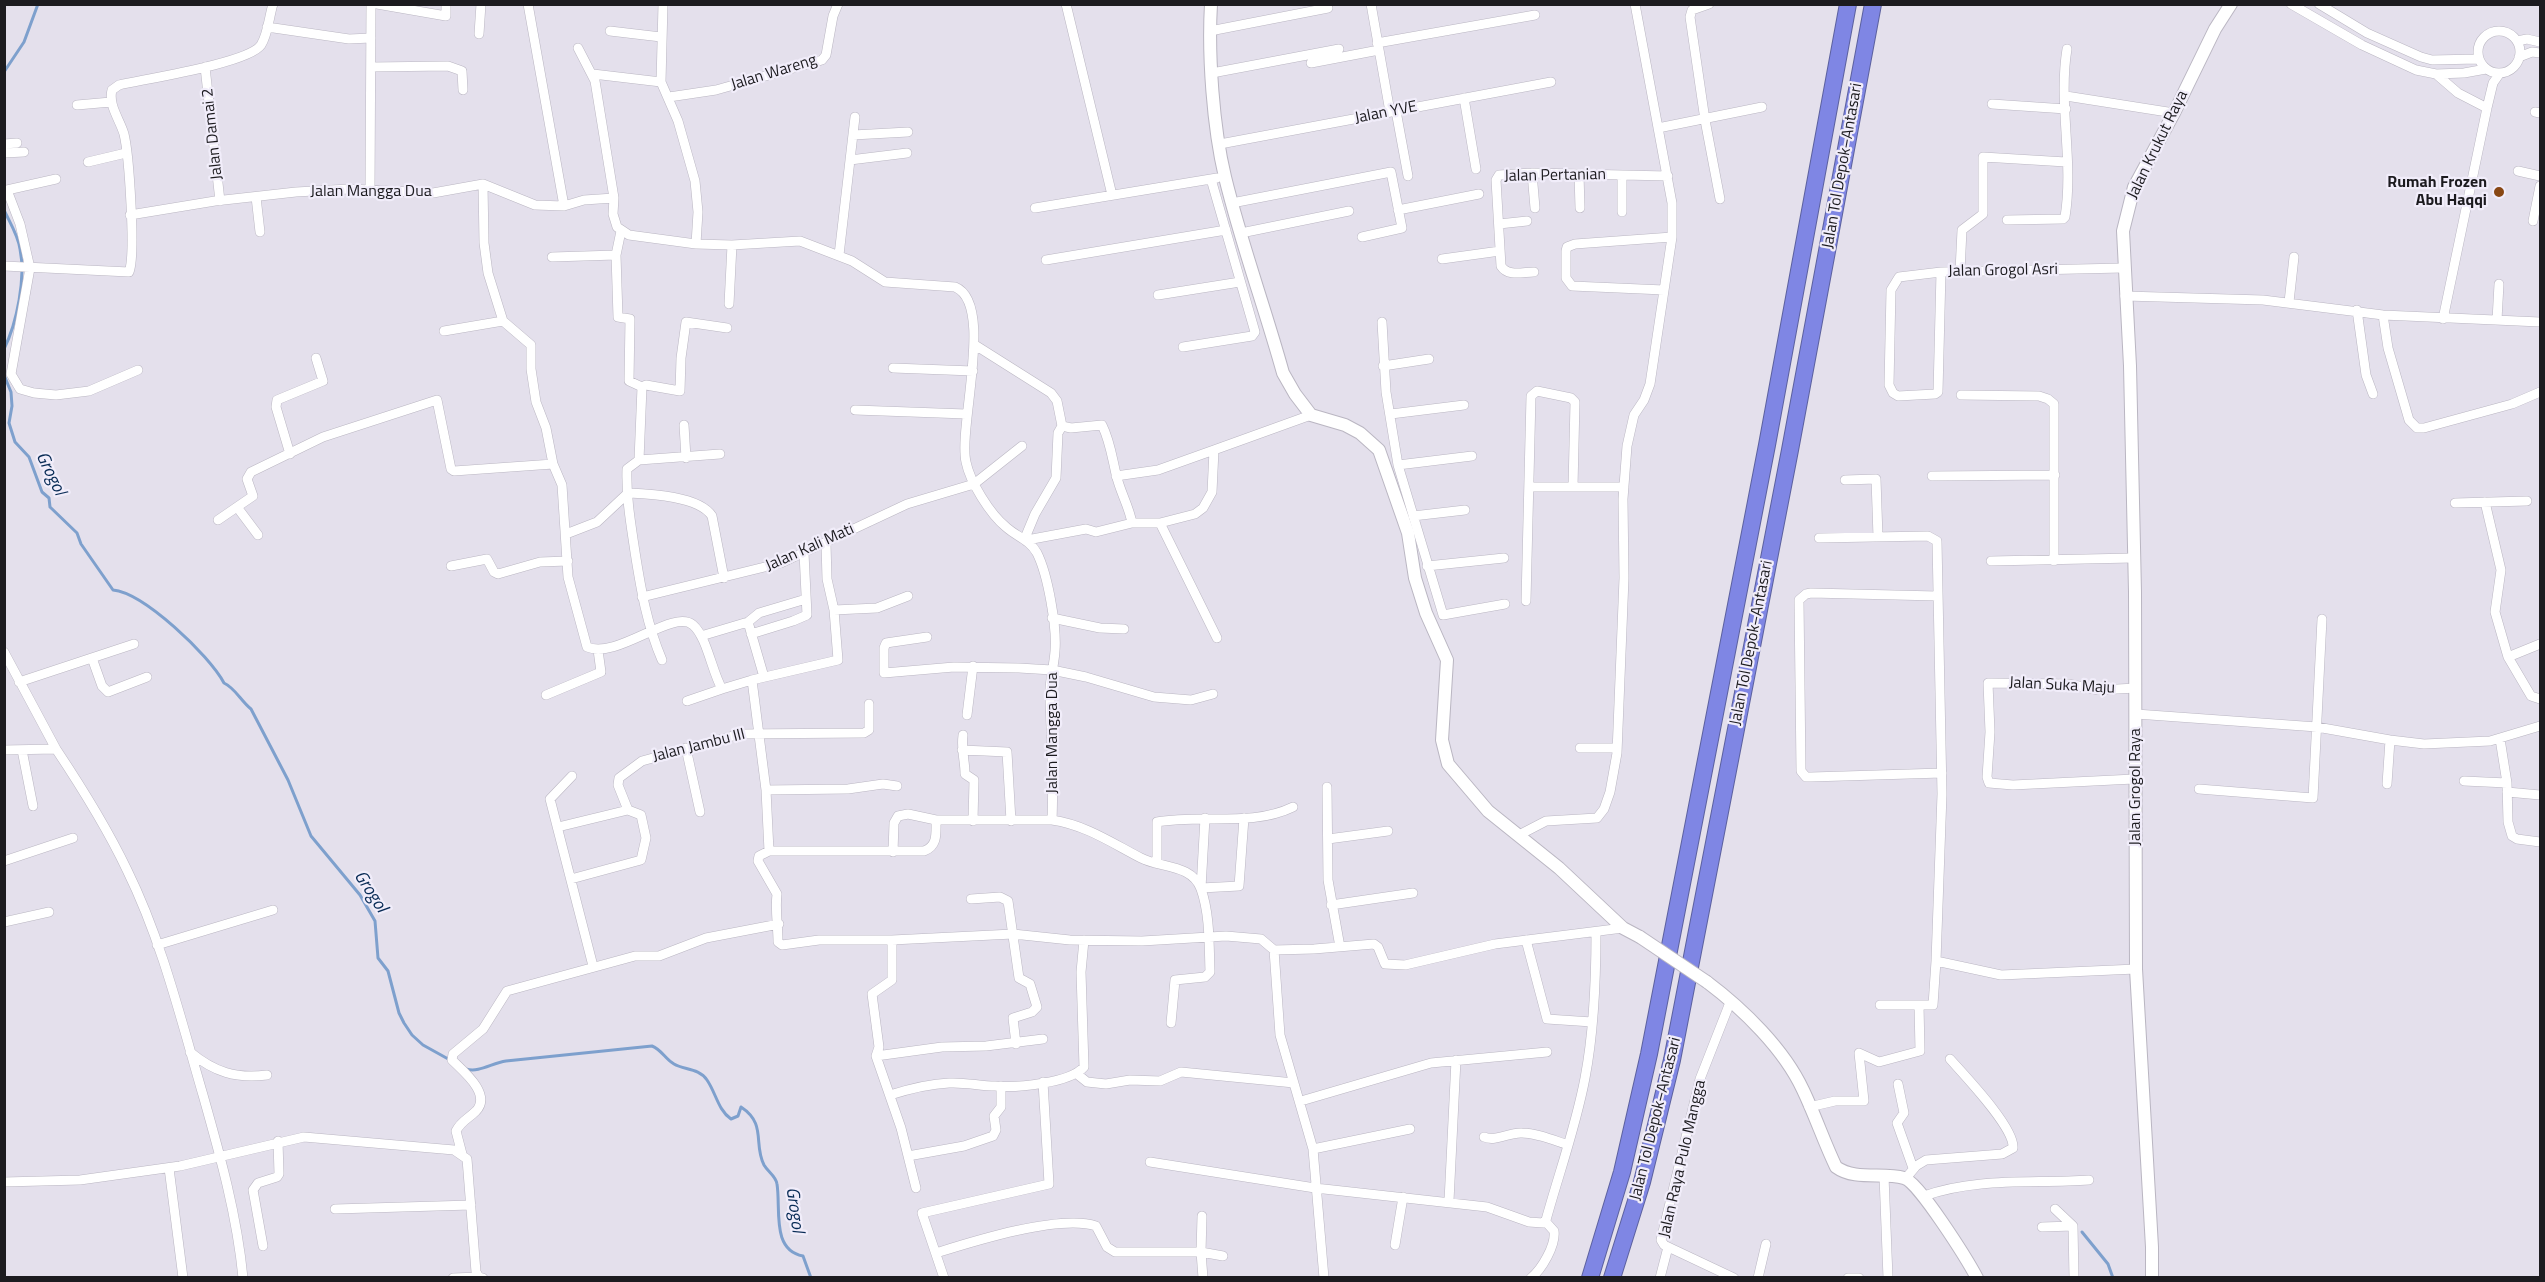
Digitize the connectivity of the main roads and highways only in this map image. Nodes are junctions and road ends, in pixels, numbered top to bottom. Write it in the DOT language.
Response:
graph roads {
  1 [pos="1848,4"];
  2 [pos="1873,4"];
  3 [pos="1590,1278"];
  4 [pos="1612,1278"];
  1 -- 3 [label="highway, Jalan Tol Depok–Antasari"];
  2 -- 4 [label="highway, Jalan Tol Depok–Antasari"];
}
